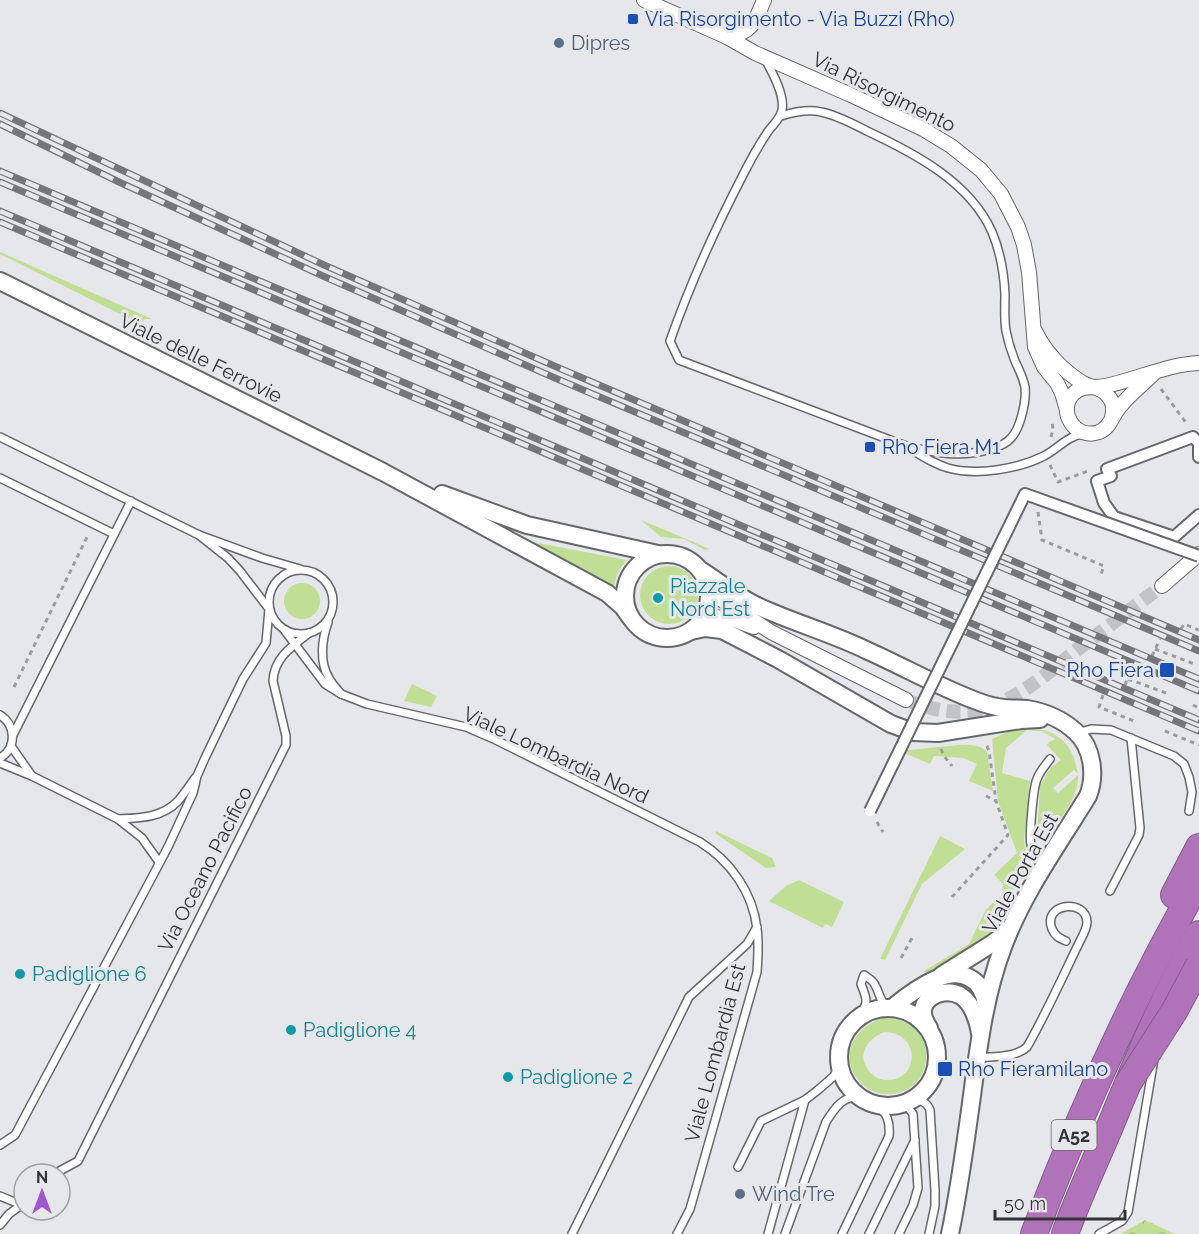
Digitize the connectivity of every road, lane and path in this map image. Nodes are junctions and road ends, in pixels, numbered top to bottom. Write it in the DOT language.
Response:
graph roads {
  1 [pos="644,0"];
  2 [pos="764,0"];
  3 [pos="727,37"];
  4 [pos="764,57"];
  5 [pos="781,116"];
  6 [pos="0,281"];
  7 [pos="1033,326"];
  8 [pos="1199,363"];
  9 [pos="1155,372"];
  10 [pos="1093,387"];
  11 [pos="1159,387"];
  12 [pos="1067,410"];
  13 [pos="1051,411"];
  14 [pos="1111,421"];
  15 [pos="1187,423"];
  16 [pos="1088,434"];
  17 [pos="0,437"];
  18 [pos="1050,440"];
  19 [pos="1199,444"];
  20 [pos="906,446"];
  21 [pos="1199,457"];
  22 [pos="382,472"];
  23 [pos="0,478"];
  24 [pos="131,501"];
  25 [pos="1037,506"];
  26 [pos="1199,515"];
  27 [pos="94,523"];
  28 [pos="114,534"];
  29 [pos="198,535"];
  30 [pos="658,554"];
  31 [pos="1199,555"];
  32 [pos="300,569"];
  33 [pos="1101,574"];
  34 [pos="705,577"];
  35 [pos="1162,586"];
  36 [pos="270,609"];
  37 [pos="331,615"];
  38 [pos="630,617"];
  39 [pos="696,626"];
  40 [pos="284,629"];
  41 [pos="1182,629"];
  42 [pos="1199,630"];
  43 [pos="771,632"];
  44 [pos="309,633"];
  45 [pos="1160,639"];
  46 [pos="295,644"];
  47 [pos="1155,649"];
  48 [pos="1152,656"];
  49 [pos="1197,665"];
  50 [pos="1132,667"];
  51 [pos="1128,678"];
  52 [pos="1125,685"];
  53 [pos="14,687"];
  54 [pos="1166,693"];
  55 [pos="341,694"];
  56 [pos="1103,695"];
  57 [pos="906,700"];
  58 [pos="1193,705"];
  59 [pos="1199,708"];
  60 [pos="0,715"];
  61 [pos="1134,721"];
  62 [pos="1062,722"];
  63 [pos="1165,731"];
  64 [pos="1077,733"];
  65 [pos="938,734"];
  66 [pos="13,735"];
  67 [pos="1131,738"];
  68 [pos="980,743"];
  69 [pos="1199,746"];
  70 [pos="11,747"];
  71 [pos="0,758"];
  72 [pos="1050,759"];
  73 [pos="0,763"];
  74 [pos="951,766"];
  75 [pos="32,776"];
  76 [pos="197,776"];
  77 [pos="986,796"];
  78 [pos="996,801"];
  79 [pos="870,811"];
  80 [pos="1189,811"];
  81 [pos="118,819"];
  82 [pos="1199,847"];
  83 [pos="159,862"];
  84 [pos="1047,863"];
  85 [pos="739,880"];
  86 [pos="1199,881"];
  87 [pos="1110,891"];
  88 [pos="952,897"];
  89 [pos="1015,920"];
  90 [pos="757,927"];
  91 [pos="1199,934"];
  92 [pos="912,938"];
  93 [pos="1066,941"];
  94 [pos="901,958"];
  95 [pos="1199,967"];
  96 [pos="936,979"];
  97 [pos="987,1004"];
  98 [pos="892,1008"];
  99 [pos="859,1018"];
  100 [pos="930,1032"];
  101 [pos="980,1036"];
  102 [pos="1117,1038"];
  103 [pos="838,1057"];
  104 [pos="977,1058"];
  105 [pos="1127,1085"];
  106 [pos="806,1100"];
  107 [pos="868,1102"];
  108 [pos="904,1103"];
  109 [pos="915,1140"];
  110 [pos="0,1145"];
  111 [pos="72,1164"];
  112 [pos="738,1167"];
  113 [pos="12,1212"];
  114 [pos="0,1226"];
  115 [pos="572,1234"];
  116 [pos="677,1234"];
  117 [pos="768,1234"];
  118 [pos="785,1234"];
  119 [pos="842,1234"];
  120 [pos="868,1234"];
  121 [pos="899,1234"];
  122 [pos="929,1234"];
  123 [pos="950,1234"];
  124 [pos="1034,1234"];
  125 [pos="1065,1234"];
  126 [pos="1099,1234"];
  1 -- 3 [label="street, Via Risorgimento"];
  2 -- 3 [label="street"];
  3 -- 4 [label="street, Via Risorgimento"];
  4 -- 5 [label="lane"];
  4 -- 7 [label="street, Via Risorgimento"];
  5 -- 20 [label="lane"];
  5 -- 20 [label="lane"];
  6 -- 22 [label="street, Viale delle Ferrovie"];
  7 -- 10 [label="street, Via Risorgimento"];
  7 -- 12 [label="street, Via Risorgimento"];
  8 -- 9 [label="street"];
  9 -- 10 [label="street"];
  9 -- 14 [label="street"];
  10 -- 12 [label="street"];
  10 -- 14 [label="street"];
  11 -- 15 [label="path"];
  12 -- 16 [label="street"];
  13 -- 18 [label="path"];
  14 -- 16 [label="street"];
  16 -- 20 [label="lane"];
  17 -- 24 [label="lane"];
  19 -- 21 [label="street"];
  19 -- 26 [label="street"];
  22 -- 30 [label="street, Viale delle Ferrovie"];
  22 -- 38 [label="street, Viale delle Ferrovie"];
  23 -- 27 [label="lane"];
  24 -- 28 [label="lane"];
  24 -- 29 [label="lane"];
  25 -- 33 [label="path"];
  27 -- 28 [label="lane"];
  27 -- 53 [label="path"];
  28 -- 66 [label="lane"];
  29 -- 32 [label="lane"];
  29 -- 36 [label="lane"];
  30 -- 34 [label="street"];
  30 -- 38 [label="street"];
  31 -- 35 [label="street"];
  31 -- 79 [label="street, bridge"];
  32 -- 36 [label="lane"];
  32 -- 37 [label="lane"];
  34 -- 39 [label="street"];
  34 -- 43 [label="street"];
  34 -- 62 [label="street, Viale Porta Est"];
  36 -- 40 [label="lane"];
  36 -- 76 [label="lane"];
  37 -- 44 [label="lane"];
  37 -- 55 [label="lane"];
  38 -- 39 [label="street"];
  39 -- 43 [label="street"];
  39 -- 65 [label="street, Viale Porta Est"];
  40 -- 44 [label="lane"];
  40 -- 46 [label="lane, Viale Lombardia Nord"];
  41 -- 42 [label="path"];
  43 -- 57 [label="street"];
  44 -- 46 [label="lane, Via Oceano Pacifico"];
  45 -- 47 [label="path"];
  46 -- 55 [label="lane, Viale Lombardia Nord"];
  46 -- 111 [label="lane, Via Oceano Pacifico"];
  47 -- 48 [label="path"];
  47 -- 49 [label="path"];
  50 -- 51 [label="path"];
  51 -- 52 [label="path"];
  51 -- 54 [label="path"];
  55 -- 85 [label="lane, Viale Lombardia Nord"];
  56 -- 61 [label="path"];
  58 -- 59 [label="path"];
  60 -- 66 [label="lane"];
  62 -- 64 [label="street, Viale Porta Est"];
  62 -- 65 [label="street, Viale Porta Est"];
  63 -- 69 [label="path"];
  64 -- 67 [label="lane"];
  64 -- 84 [label="street, Viale Porta Est"];
  65 -- 74 [label="path"];
  66 -- 70 [label="lane"];
  67 -- 80 [label="lane"];
  67 -- 87 [label="lane"];
  68 -- 78 [label="path"];
  70 -- 71 [label="lane"];
  70 -- 75 [label="lane"];
  72 -- 84 [label="lane"];
  73 -- 75 [label="lane"];
  75 -- 81 [label="lane"];
  76 -- 81 [label="lane"];
  76 -- 83 [label="lane"];
  77 -- 78 [label="path"];
  78 -- 88 [label="path"];
  81 -- 83 [label="lane"];
  82 -- 102 [label="highway"];
  83 -- 110 [label="lane"];
  84 -- 89 [label="street, Viale Porta Est"];
  85 -- 90 [label="lane, Viale Lombardia Est"];
  86 -- 102 [label="highway, A52"];
  89 -- 96 [label="street"];
  89 -- 97 [label="street, Viale Porta Est"];
  90 -- 115 [label="lane"];
  90 -- 116 [label="lane, Viale Lombardia Est"];
  91 -- 105 [label="highway, A52, bridge"];
  92 -- 94 [label="path"];
  93 -- 104 [label="lane"];
  95 -- 105 [label="highway, bridge"];
  95 -- 126 [label="lane"];
  96 -- 97 [label="street"];
  96 -- 98 [label="street"];
  97 -- 101 [label="street, Viale Porta Est"];
  98 -- 99 [label="street"];
  98 -- 99 [label="lane"];
  98 -- 100 [label="street"];
  99 -- 103 [label="street"];
  100 -- 101 [label="street"];
  100 -- 108 [label="street"];
  101 -- 104 [label="street, Viale Porta Est"];
  102 -- 124 [label="highway, A52"];
  103 -- 106 [label="lane"];
  103 -- 107 [label="street"];
  104 -- 123 [label="street, Viale Porta Est"];
  105 -- 125 [label="highway, A52"];
  106 -- 112 [label="lane"];
  106 -- 117 [label="lane"];
  107 -- 108 [label="street"];
  107 -- 118 [label="lane"];
  107 -- 119 [label="lane"];
  108 -- 109 [label="lane"];
  108 -- 122 [label="lane"];
  109 -- 120 [label="lane"];
  109 -- 121 [label="lane"];
  113 -- 114 [label="lane"];
}
